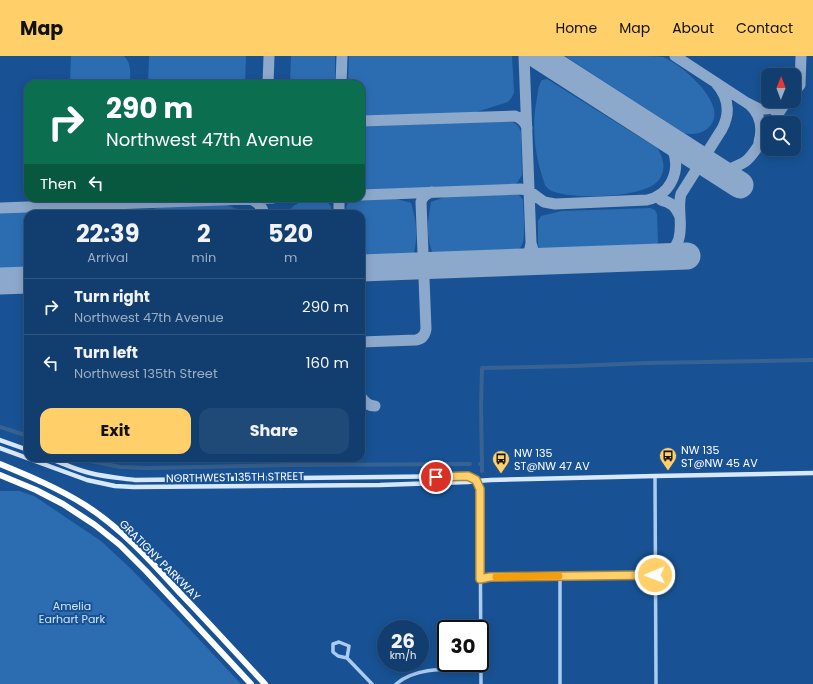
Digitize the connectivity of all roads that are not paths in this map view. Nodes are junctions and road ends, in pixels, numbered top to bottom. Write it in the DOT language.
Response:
graph roads {
  1 [pos="0,440"];
  2 [pos="0,448"];
  3 [pos="24,449"];
  4 [pos="24,457"];
  5 [pos="37,462"];
  6 [pos="58,462"];
  7 [pos="0,464"];
  8 [pos="813,473"];
  9 [pos="0,475"];
  10 [pos="655,476"];
  11 [pos="231,479"];
  12 [pos="476,480"];
  13 [pos="231,486"];
  14 [pos="655,575"];
  15 [pos="560,576"];
  16 [pos="480,579"];
  17 [pos="480,620"];
  18 [pos="347,658"];
  19 [pos="437,670"];
  20 [pos="481,672"];
  21 [pos="251,684"];
  22 [pos="265,684"];
  23 [pos="372,684"];
  24 [pos="396,684"];
  25 [pos="481,684"];
  26 [pos="560,684"];
  27 [pos="656,684"];
  1 -- 3 [label="main road"];
  2 -- 4 [label="main road, NORTHWEST 135TH STREET"];
  5 -- 13 [label="main road, NORTHWEST 135TH STREET"];
  6 -- 11 [label="main road, NORTHWEST 135TH STREET"];
  7 -- 22 [label="highway, GRATIGNY PARKWAY"];
  8 -- 10 [label="main road, NORTHWEST 135TH STREET"];
  9 -- 21 [label="highway, GRATIGNY PARKWAY"];
  10 -- 12 [label="main road, NORTHWEST 135TH STREET"];
  10 -- 14 [label="street"];
  11 -- 12 [label="main road, NORTHWEST 135TH STREET"];
  11 -- 13 [label="main road"];
  12 -- 13 [label="main road, NORTHWEST 135TH STREET"];
  12 -- 16 [label="street"];
  14 -- 15 [label="street"];
  14 -- 27 [label="street"];
  15 -- 16 [label="street"];
  15 -- 26 [label="street"];
  16 -- 17 [label="street"];
  18 -- 18 [label="street"];
  18 -- 23 [label="street"];
  19 -- 24 [label="street"];
  20 -- 25 [label="street"];
}
